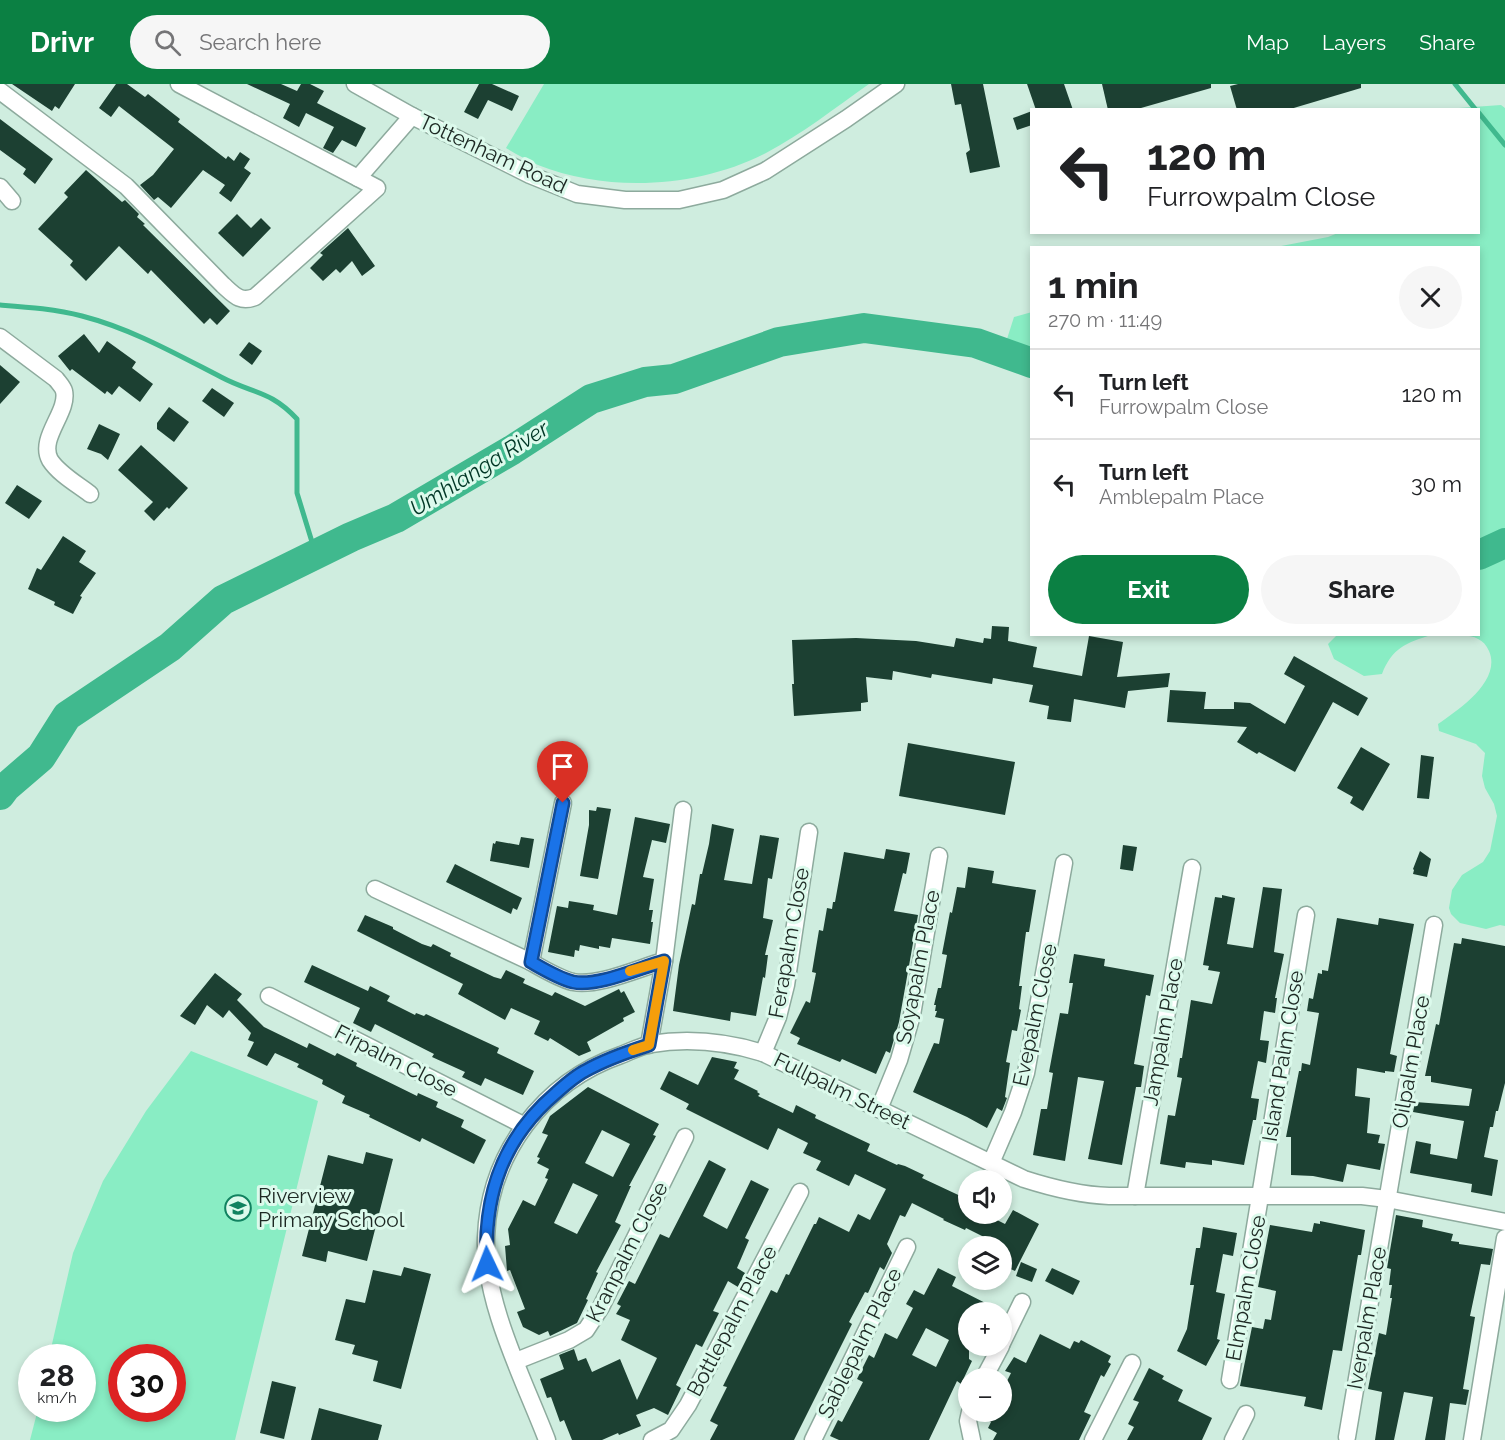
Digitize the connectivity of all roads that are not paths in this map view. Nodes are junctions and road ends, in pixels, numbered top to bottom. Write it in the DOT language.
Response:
graph roads {
  1 [pos="178,84"];
  2 [pos="355,84"];
  3 [pos="896,84"];
  4 [pos="0,92"];
  5 [pos="412,116"];
  6 [pos="358,178"];
  7 [pos="0,187"];
  8 [pos="12,201"];
  9 [pos="0,337"];
  10 [pos="90,494"];
  11 [pos="563,803"];
  12 [pos="684,810"];
  13 [pos="809,832"];
  14 [pos="939,856"];
  15 [pos="1064,863"];
  16 [pos="1192,868"];
  17 [pos="375,889"];
  18 [pos="1306,915"];
  19 [pos="1434,925"];
  20 [pos="664,961"];
  21 [pos="531,962"];
  22 [pos="269,996"];
  23 [pos="649,1045"];
  24 [pos="763,1053"];
  25 [pos="879,1109"];
  26 [pos="523,1125"];
  27 [pos="685,1137"];
  28 [pos="991,1163"];
  29 [pos="800,1192"];
  30 [pos="1135,1196"];
  31 [pos="1262,1196"];
  32 [pos="1388,1199"];
  33 [pos="1505,1222"];
  34 [pos="1505,1238"];
  35 [pos="907,1247"];
  36 [pos="1022,1302"];
  37 [pos="1012,1322"];
  38 [pos="516,1361"];
  39 [pos="1132,1363"];
  40 [pos="1230,1380"];
  41 [pos="1246,1414"];
  42 [pos="968,1422"];
  43 [pos="1347,1437"];
  44 [pos="548,1440"];
  45 [pos="652,1440"];
  46 [pos="813,1440"];
  47 [pos="972,1440"];
  48 [pos="1093,1440"];
  49 [pos="1233,1440"];
  50 [pos="1472,1440"];
  1 -- 6 [label="street"];
  2 -- 5 [label="street, Tottenham Road"];
  3 -- 5 [label="street, Tottenham Road"];
  4 -- 6 [label="street"];
  5 -- 6 [label="street"];
  7 -- 8 [label="street"];
  9 -- 10 [label="street"];
  11 -- 21 [label="street"];
  12 -- 20 [label="street"];
  13 -- 24 [label="street, Ferapalm Close"];
  14 -- 25 [label="street, Soyapalm Place"];
  15 -- 28 [label="street, Evepalm Close"];
  16 -- 30 [label="street, Jampalm Place"];
  17 -- 21 [label="street"];
  18 -- 31 [label="street, Island Palm Close"];
  19 -- 32 [label="street, Oilpalm Place"];
  20 -- 21 [label="street"];
  20 -- 23 [label="street"];
  22 -- 26 [label="street, Firpalm Close"];
  23 -- 24 [label="street, Fullpalm Street"];
  23 -- 26 [label="street, Fullpalm Street"];
  24 -- 25 [label="street, Fullpalm Street"];
  25 -- 28 [label="street, Fullpalm Street"];
  26 -- 38 [label="street, Fullpalm Street"];
  27 -- 38 [label="street, Kranpalm Close"];
  28 -- 30 [label="street, Fullpalm Street"];
  29 -- 45 [label="street, Bottlepalm Place"];
  30 -- 31 [label="street, Fullpalm Street"];
  31 -- 32 [label="street, Fullpalm Street"];
  31 -- 40 [label="street, Elmpalm Close"];
  32 -- 33 [label="street, Fullpalm Street"];
  32 -- 43 [label="street, Iverpalm Place"];
  34 -- 50 [label="street"];
  35 -- 46 [label="street, Sablepalm Place"];
  36 -- 37 [label="street"];
  38 -- 44 [label="street, Fullpalm Street"];
  39 -- 48 [label="street"];
  41 -- 49 [label="street"];
  42 -- 47 [label="street"];
}
